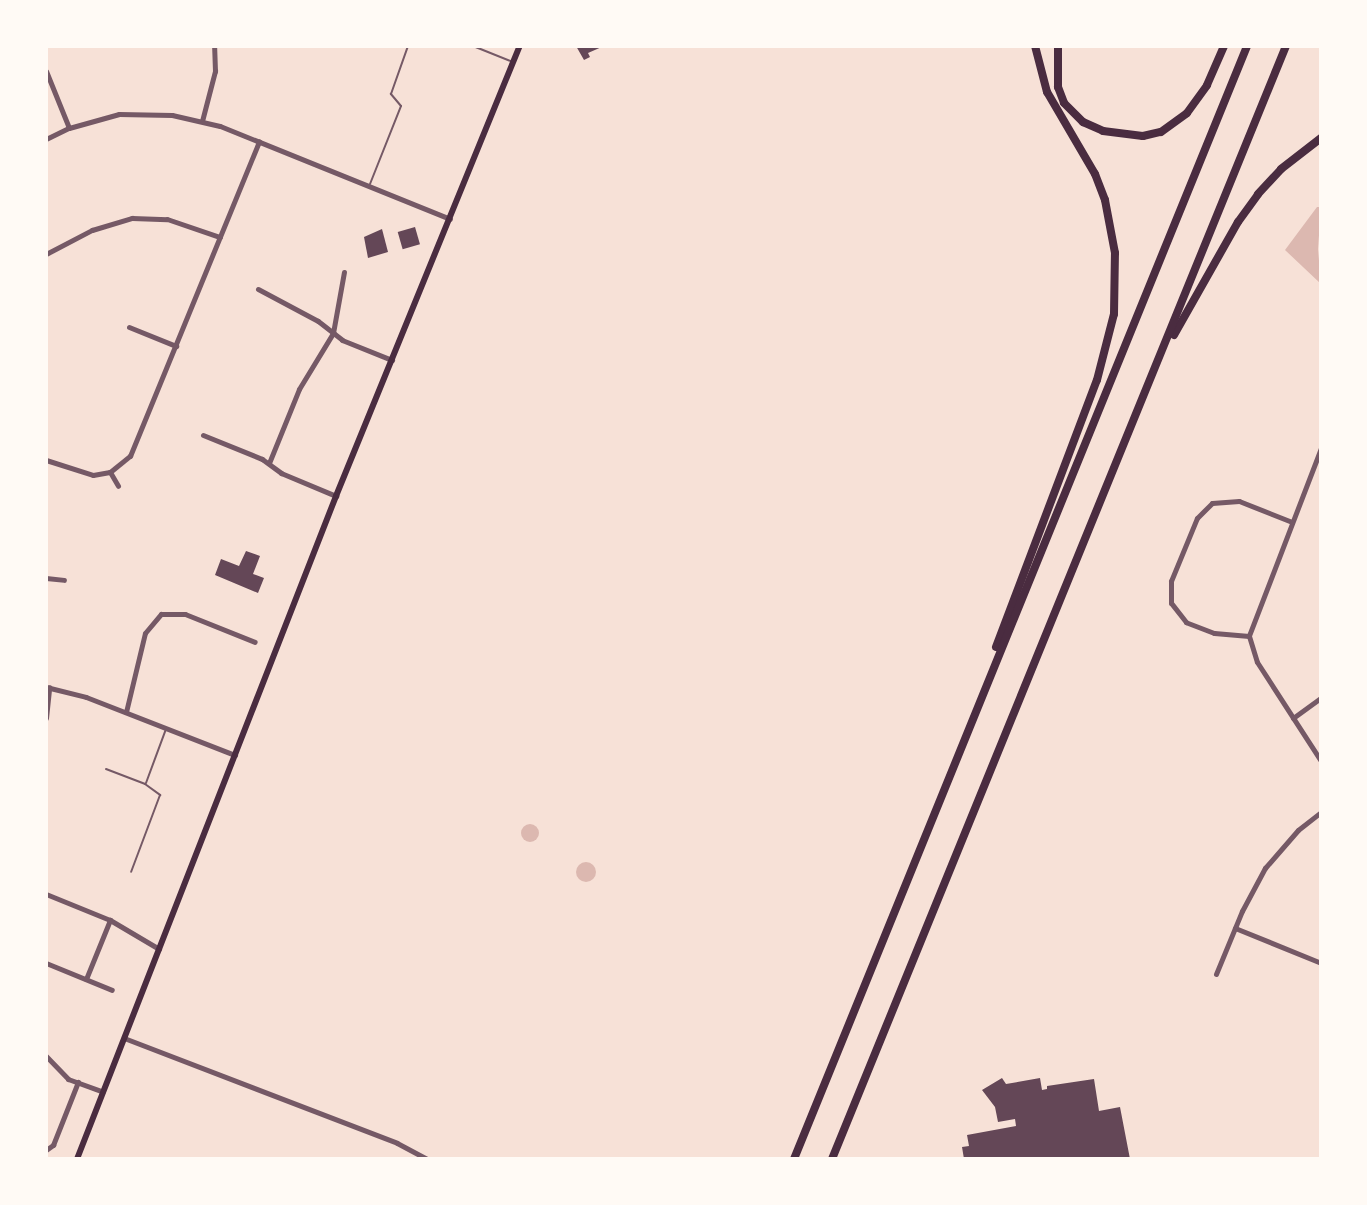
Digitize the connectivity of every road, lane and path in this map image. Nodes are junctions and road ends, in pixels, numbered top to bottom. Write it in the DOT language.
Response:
graph roads {
  1 [pos="215,46"];
  2 [pos="408,46"];
  3 [pos="473,46"];
  4 [pos="520,46"];
  5 [pos="1035,46"];
  6 [pos="1058,46"];
  7 [pos="1224,46"];
  8 [pos="1247,46"];
  9 [pos="1286,46"];
  10 [pos="513,62"];
  11 [pos="46,71"];
  12 [pos="202,121"];
  13 [pos="69,128"];
  14 [pos="1321,138"];
  15 [pos="46,139"];
  16 [pos="259,141"];
  17 [pos="368,186"];
  18 [pos="450,219"];
  19 [pos="220,237"];
  20 [pos="46,254"];
  21 [pos="344,272"];
  22 [pos="258,289"];
  23 [pos="129,327"];
  24 [pos="333,333"];
  25 [pos="176,346"];
  26 [pos="393,360"];
  27 [pos="1157,363"];
  28 [pos="203,435"];
  29 [pos="1321,448"];
  30 [pos="46,460"];
  31 [pos="269,463"];
  32 [pos="110,472"];
  33 [pos="118,486"];
  34 [pos="336,496"];
  35 [pos="1292,522"];
  36 [pos="46,578"];
  37 [pos="64,580"];
  38 [pos="1249,636"];
  39 [pos="255,642"];
  40 [pos="48,687"];
  41 [pos="1321,698"];
  42 [pos="126,712"];
  43 [pos="46,718"];
  44 [pos="1293,718"];
  45 [pos="969,727"];
  46 [pos="166,728"];
  47 [pos="235,755"];
  48 [pos="1321,761"];
  49 [pos="106,769"];
  50 [pos="145,784"];
  51 [pos="1321,812"];
  52 [pos="131,872"];
  53 [pos="46,894"];
  54 [pos="110,920"];
  55 [pos="1235,928"];
  56 [pos="159,949"];
  57 [pos="46,963"];
  58 [pos="1321,963"];
  59 [pos="1216,974"];
  60 [pos="86,979"];
  61 [pos="112,990"];
  62 [pos="124,1038"];
  63 [pos="46,1056"];
  64 [pos="78,1082"];
  65 [pos="103,1092"];
  66 [pos="46,1150"];
  67 [pos="77,1159"];
  68 [pos="427,1159"];
  69 [pos="794,1159"];
  70 [pos="832,1159"];
  1 -- 12 [label="street"];
  2 -- 17 [label="lane"];
  3 -- 10 [label="lane"];
  4 -- 10 [label="main road"];
  5 -- 45 [label="highway"];
  6 -- 7 [label="highway"];
  8 -- 45 [label="highway"];
  9 -- 27 [label="highway"];
  10 -- 18 [label="main road"];
  11 -- 13 [label="street"];
  12 -- 13 [label="street"];
  12 -- 16 [label="street"];
  13 -- 15 [label="street"];
  14 -- 27 [label="highway"];
  16 -- 17 [label="street"];
  16 -- 19 [label="street"];
  17 -- 18 [label="street"];
  18 -- 26 [label="main road"];
  19 -- 20 [label="street"];
  19 -- 25 [label="street"];
  21 -- 24 [label="street"];
  22 -- 24 [label="street"];
  23 -- 25 [label="street"];
  24 -- 26 [label="street"];
  24 -- 31 [label="street"];
  25 -- 32 [label="street"];
  26 -- 34 [label="main road"];
  27 -- 70 [label="highway"];
  28 -- 31 [label="street"];
  29 -- 35 [label="street"];
  30 -- 32 [label="street"];
  31 -- 34 [label="street"];
  32 -- 33 [label="street"];
  34 -- 47 [label="main road"];
  35 -- 38 [label="street"];
  35 -- 38 [label="street"];
  36 -- 37 [label="street"];
  38 -- 44 [label="street"];
  39 -- 42 [label="street"];
  40 -- 42 [label="street"];
  40 -- 43 [label="street"];
  41 -- 44 [label="street"];
  42 -- 46 [label="street"];
  44 -- 48 [label="street"];
  45 -- 69 [label="highway"];
  46 -- 47 [label="street"];
  46 -- 50 [label="lane"];
  47 -- 56 [label="main road"];
  49 -- 50 [label="lane"];
  50 -- 52 [label="lane"];
  51 -- 55 [label="street"];
  53 -- 54 [label="street"];
  54 -- 56 [label="street"];
  54 -- 60 [label="street"];
  55 -- 58 [label="street"];
  55 -- 59 [label="street"];
  56 -- 62 [label="main road"];
  57 -- 60 [label="street"];
  60 -- 61 [label="street"];
  62 -- 65 [label="main road"];
  62 -- 68 [label="street"];
  63 -- 64 [label="street"];
  64 -- 65 [label="street"];
  64 -- 66 [label="street"];
  65 -- 67 [label="main road"];
}
